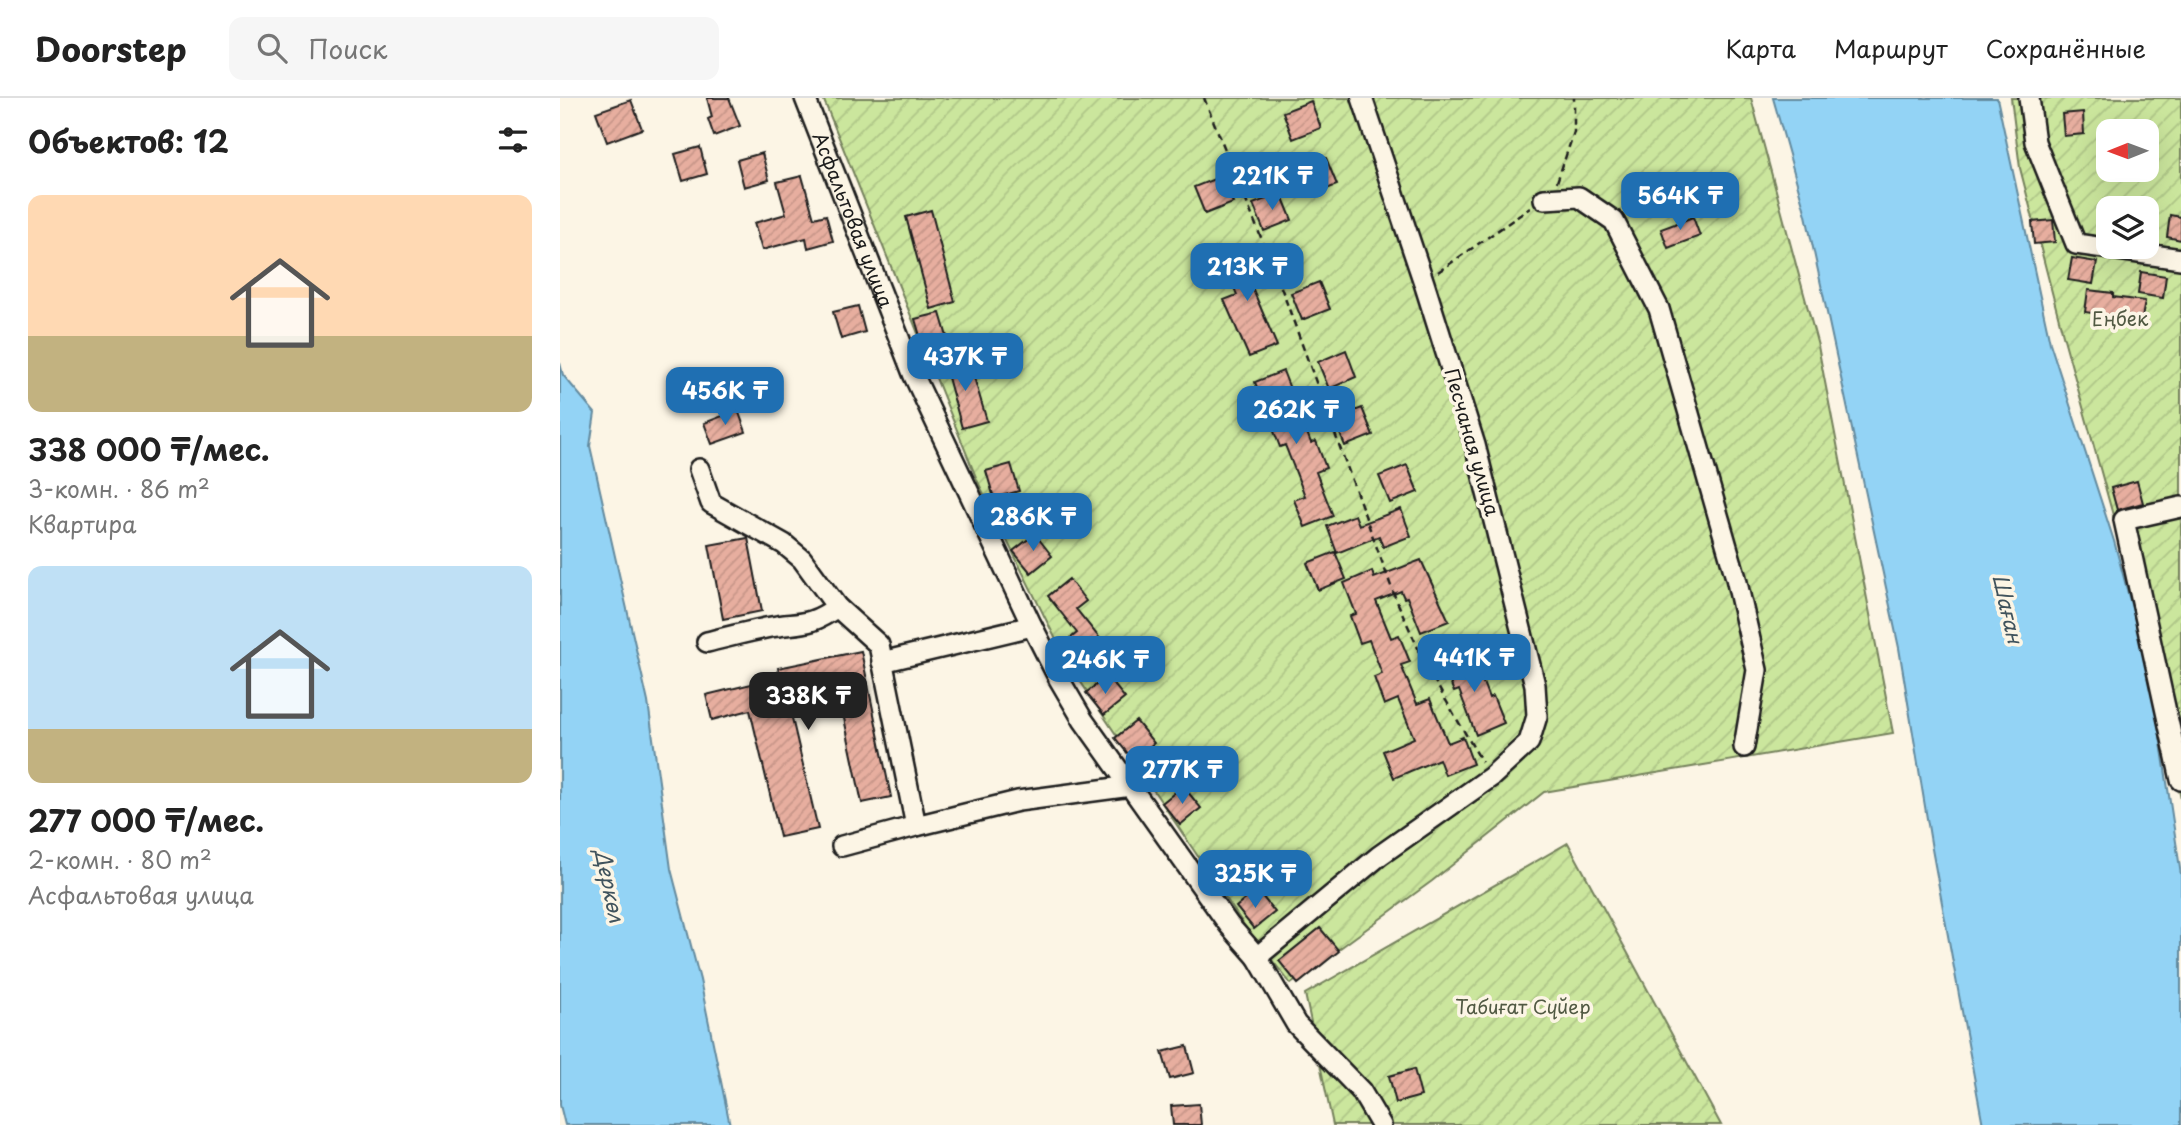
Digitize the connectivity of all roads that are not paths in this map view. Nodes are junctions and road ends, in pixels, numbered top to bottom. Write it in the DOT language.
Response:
graph roads {
  1 [pos="805,98"];
  2 [pos="1362,98"];
  3 [pos="2029,98"];
  4 [pos="1544,199"];
  5 [pos="2181,259"];
  6 [pos="699,469"];
  7 [pos="2181,507"];
  8 [pos="837,607"];
  9 [pos="1032,626"];
  10 [pos="707,642"];
  11 [pos="882,662"];
  12 [pos="1744,747"];
  13 [pos="2181,780"];
  14 [pos="1131,786"];
  15 [pos="916,825"];
  16 [pos="842,846"];
  17 [pos="1256,957"];
  18 [pos="1381,1125"];
  1 -- 9 [label="street, Асфальтовая улица"];
  2 -- 17 [label="street, Песчаная улица"];
  3 -- 5 [label="street"];
  4 -- 12 [label="street"];
  6 -- 8 [label="street"];
  7 -- 13 [label="street"];
  8 -- 10 [label="street"];
  8 -- 11 [label="street"];
  9 -- 11 [label="street"];
  9 -- 14 [label="street, Асфальтовая улица"];
  11 -- 15 [label="street"];
  14 -- 15 [label="street"];
  14 -- 17 [label="street, Асфальтовая улица"];
  15 -- 16 [label="street"];
  17 -- 18 [label="street, Асфальтовая улица"];
}
